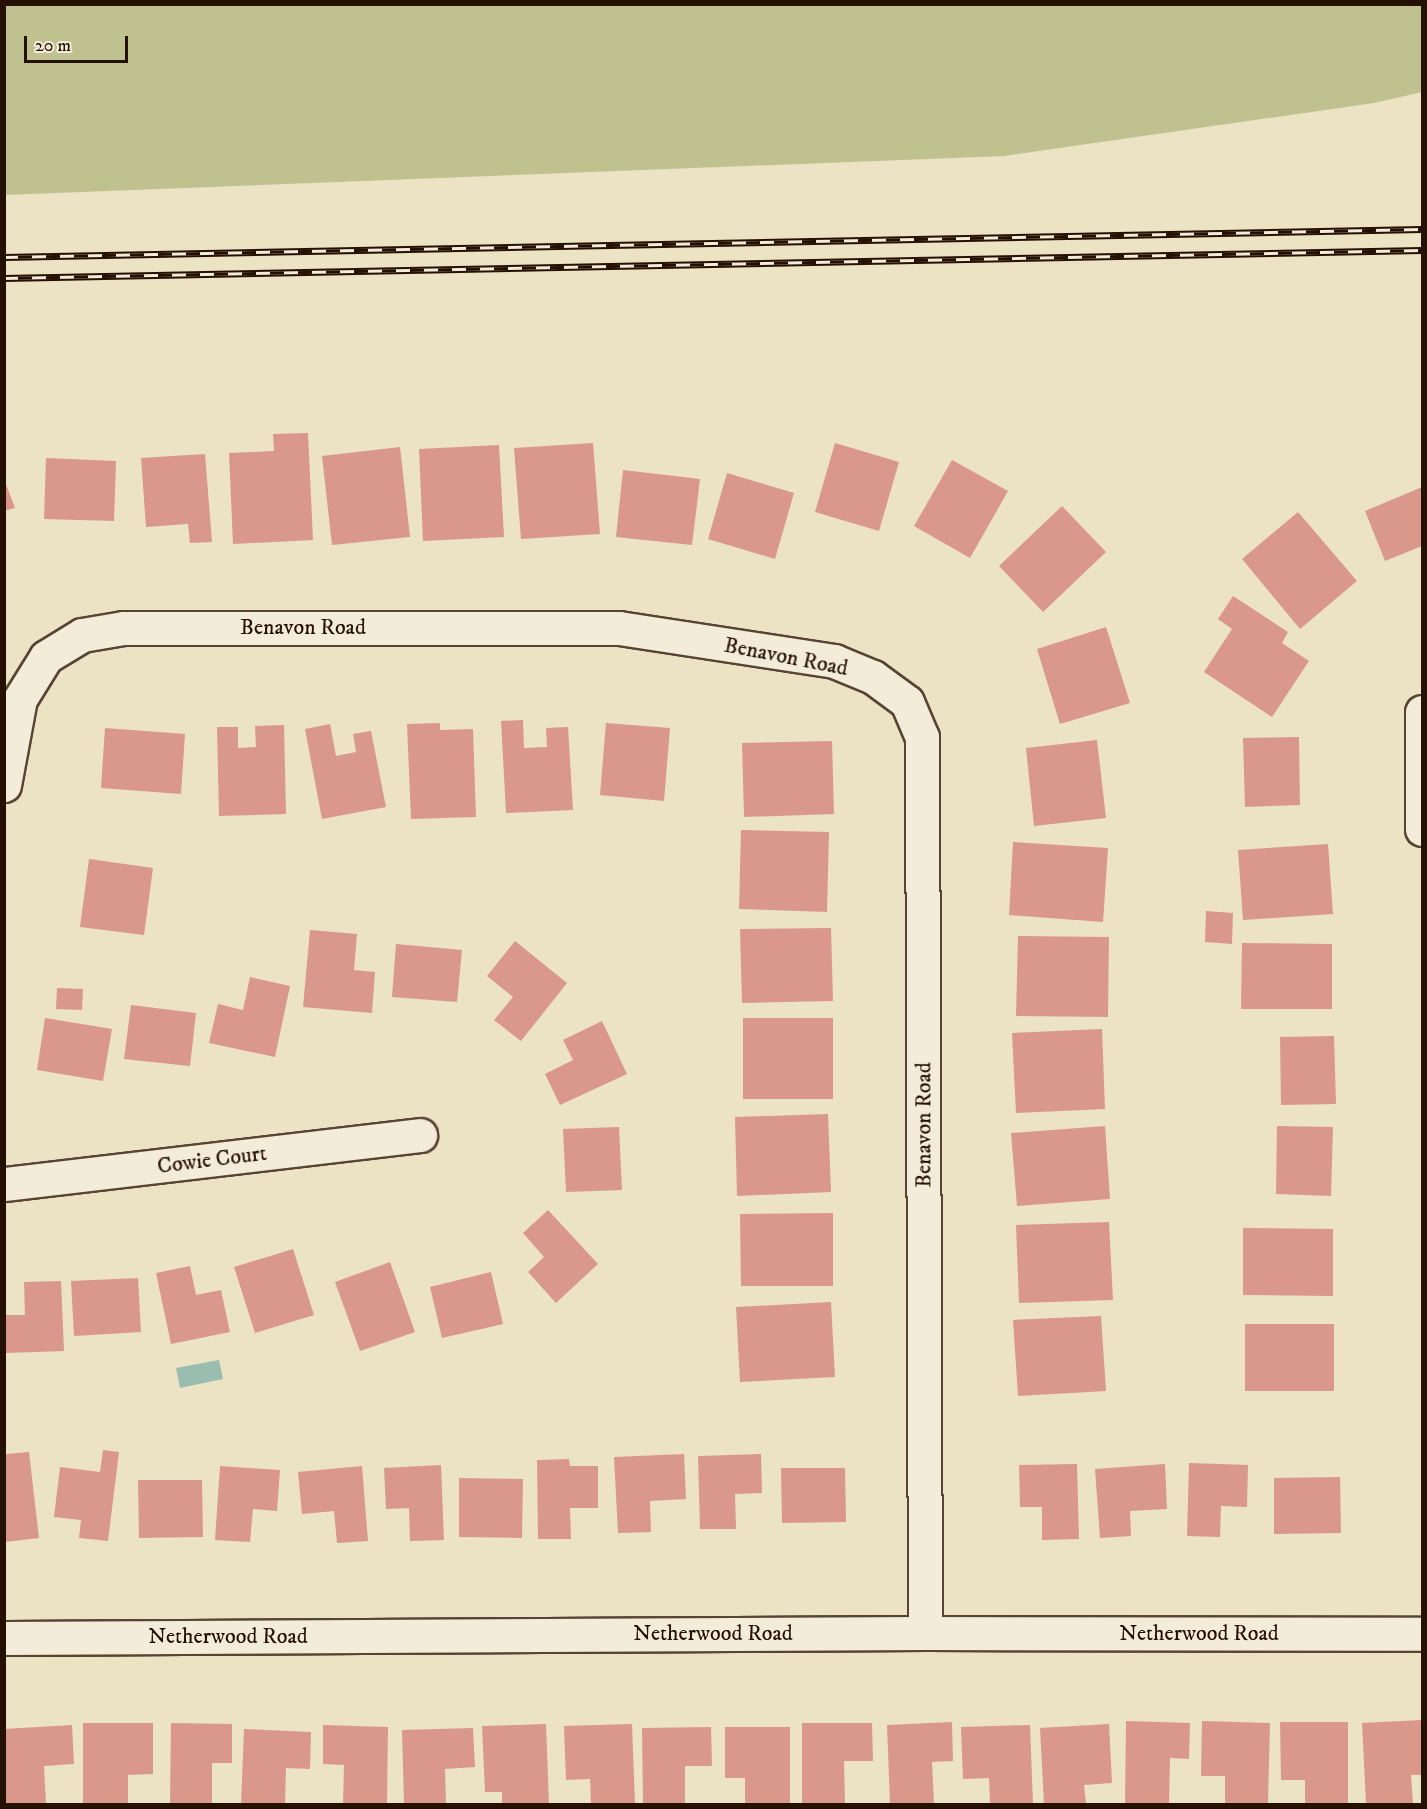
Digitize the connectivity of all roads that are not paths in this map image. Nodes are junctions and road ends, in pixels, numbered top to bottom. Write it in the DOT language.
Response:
graph roads {
  1 [pos="1422,712"];
  2 [pos="4,785"];
  3 [pos="1422,829"];
  4 [pos="420,1135"];
  5 [pos="4,1184"];
  6 [pos="925,1633"];
  7 [pos="1422,1634"];
  8 [pos="4,1638"];
  1 -- 3 [label="street"];
  2 -- 6 [label="street, Benavon Road"];
  4 -- 5 [label="street, Cowie Court"];
  6 -- 7 [label="street, Netherwood Road"];
  6 -- 8 [label="street, Netherwood Road"];
}
